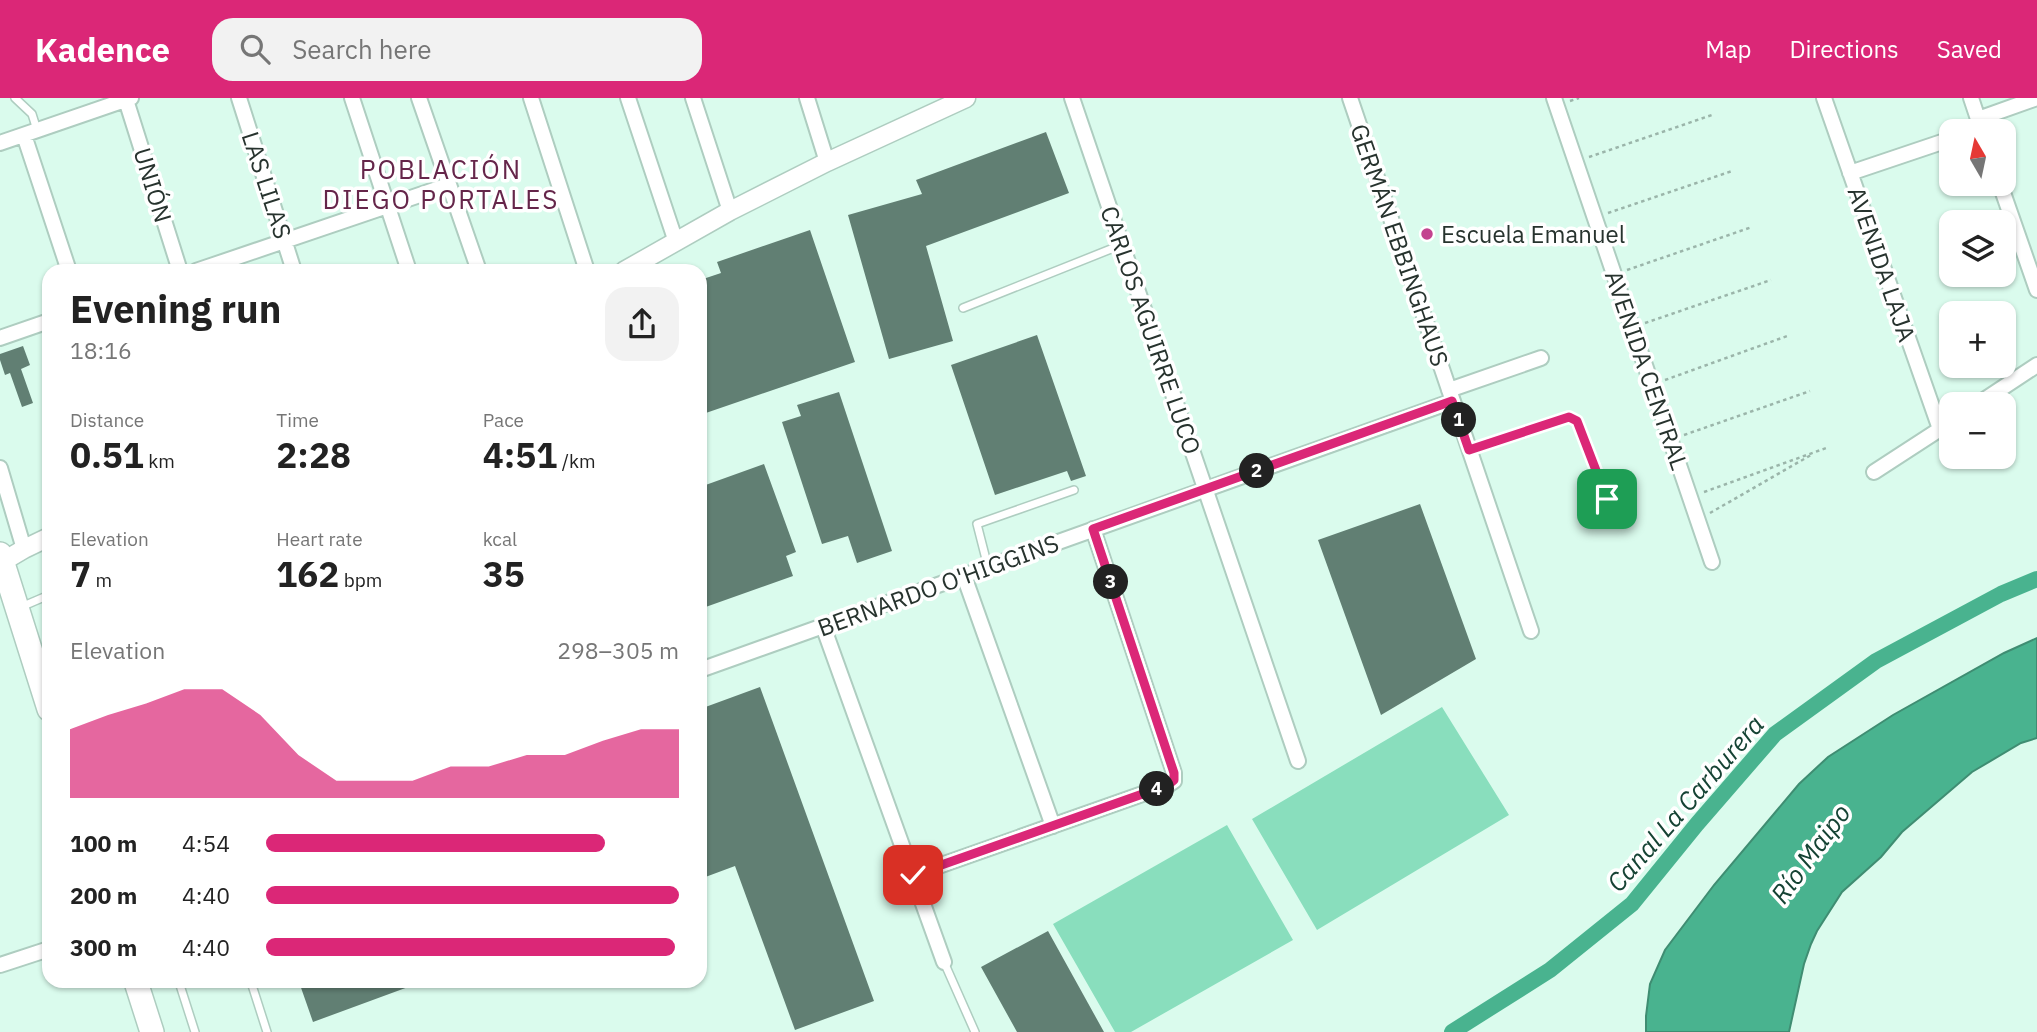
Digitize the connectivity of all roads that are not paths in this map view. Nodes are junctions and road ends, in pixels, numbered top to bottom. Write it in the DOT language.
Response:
graph roads {
  1 [pos="15,98"];
  2 [pos="239,98"];
  3 [pos="352,98"];
  4 [pos="419,98"];
  5 [pos="531,98"];
  6 [pos="628,98"];
  7 [pos="693,98"];
  8 [pos="807,98"];
  9 [pos="966,98"];
  10 [pos="1072,98"];
  11 [pos="1350,98"];
  12 [pos="1554,98"];
  13 [pos="1824,98"];
  14 [pos="1970,98"];
  15 [pos="2037,98"];
  16 [pos="128,99"];
  17 [pos="1976,119"];
  18 [pos="1996,119"];
  19 [pos="31,132"];
  20 [pos="0,143"];
  21 [pos="1939,143"];
  22 [pos="827,162"];
  23 [pos="1850,173"];
  24 [pos="449,185"];
  25 [pos="2004,196"];
  26 [pos="388,206"];
  27 [pos="730,211"];
  28 [pos="285,241"];
  29 [pos="676,242"];
  30 [pos="1122,245"];
  31 [pos="67,264"];
  32 [pos="178,264"];
  33 [pos="217,264"];
  34 [pos="292,264"];
  35 [pos="407,264"];
  36 [pos="477,264"];
  37 [pos="585,264"];
  38 [pos="637,264"];
  39 [pos="2037,290"];
  40 [pos="962,308"];
  41 [pos="42,323"];
  42 [pos="0,338"];
  43 [pos="1541,358"];
  44 [pos="2037,365"];
  45 [pos="1996,392"];
  46 [pos="1451,395"];
  47 [pos="1939,408"];
  48 [pos="1939,430"];
  49 [pos="1469,450"];
  50 [pos="0,468"];
  51 [pos="1874,472"];
  52 [pos="1074,489"];
  53 [pos="1205,489"];
  54 [pos="1607,499"];
  55 [pos="1093,529"];
  56 [pos="42,540"];
  57 [pos="24,549"];
  58 [pos="1,558"];
  59 [pos="1712,562"];
  60 [pos="988,567"];
  61 [pos="964,576"];
  62 [pos="42,599"];
  63 [pos="17,609"];
  64 [pos="823,626"];
  65 [pos="1531,631"];
  66 [pos="707,667"];
  67 [pos="42,687"];
  68 [pos="1298,761"];
  69 [pos="1053,826"];
  70 [pos="913,875"];
  71 [pos="42,951"];
  72 [pos="944,962"];
  73 [pos="0,965"];
  74 [pos="138,988"];
  75 [pos="181,988"];
  76 [pos="253,988"];
  77 [pos="152,1032"];
  78 [pos="195,1032"];
  79 [pos="267,1032"];
  80 [pos="975,1032"];
  1 -- 19 [label="lane"];
  2 -- 28 [label="street, LAS LILAS"];
  3 -- 26 [label="street"];
  4 -- 24 [label="street"];
  5 -- 37 [label="street"];
  6 -- 29 [label="street"];
  7 -- 27 [label="street"];
  8 -- 22 [label="street"];
  9 -- 22 [label="street"];
  10 -- 30 [label="street, CARLOS AGUIRRE LUCO"];
  11 -- 46 [label="street, GERMÁN EBBINGHAUS"];
  12 -- 59 [label="street, AVENIDA CENTRAL"];
  13 -- 23 [label="street, AVENIDA LAJA"];
  14 -- 17 [label="street"];
  15 -- 18 [label="street"];
  16 -- 19 [label="street"];
  16 -- 32 [label="street, UNIÓN"];
  19 -- 20 [label="street"];
  19 -- 31 [label="street"];
  21 -- 23 [label="street"];
  22 -- 27 [label="street"];
  23 -- 47 [label="street, AVENIDA LAJA"];
  24 -- 26 [label="street"];
  24 -- 36 [label="street"];
  25 -- 39 [label="street"];
  26 -- 28 [label="street"];
  26 -- 35 [label="street"];
  27 -- 29 [label="street"];
  28 -- 33 [label="street"];
  28 -- 34 [label="street, LAS LILAS"];
  29 -- 38 [label="street"];
  30 -- 40 [label="lane"];
  30 -- 53 [label="street, CARLOS AGUIRRE LUCO"];
  41 -- 42 [label="street"];
  43 -- 46 [label="street, BERNARDO O'HIGGINS"];
  44 -- 45 [label="street"];
  46 -- 49 [label="street, GERMÁN EBBINGHAUS"];
  46 -- 53 [label="street, BERNARDO O'HIGGINS"];
  48 -- 51 [label="street"];
  49 -- 54 [label="lane"];
  49 -- 65 [label="street, GERMÁN EBBINGHAUS"];
  50 -- 57 [label="street"];
  52 -- 60 [label="lane"];
  53 -- 55 [label="street, BERNARDO O'HIGGINS"];
  53 -- 68 [label="street, CARLOS AGUIRRE LUCO"];
  55 -- 60 [label="street, BERNARDO O'HIGGINS"];
  55 -- 69 [label="street"];
  56 -- 57 [label="street"];
  57 -- 58 [label="street"];
  58 -- 63 [label="main road"];
  60 -- 61 [label="street, BERNARDO O'HIGGINS"];
  61 -- 64 [label="street, BERNARDO O'HIGGINS"];
  61 -- 69 [label="street"];
  62 -- 63 [label="lane"];
  63 -- 67 [label="main road"];
  64 -- 66 [label="street, BERNARDO O'HIGGINS"];
  64 -- 70 [label="street"];
  69 -- 70 [label="street"];
  70 -- 72 [label="street"];
  71 -- 73 [label="street"];
  72 -- 80 [label="lane"];
  74 -- 77 [label="main road"];
  75 -- 78 [label="lane"];
  76 -- 79 [label="lane"];
}
